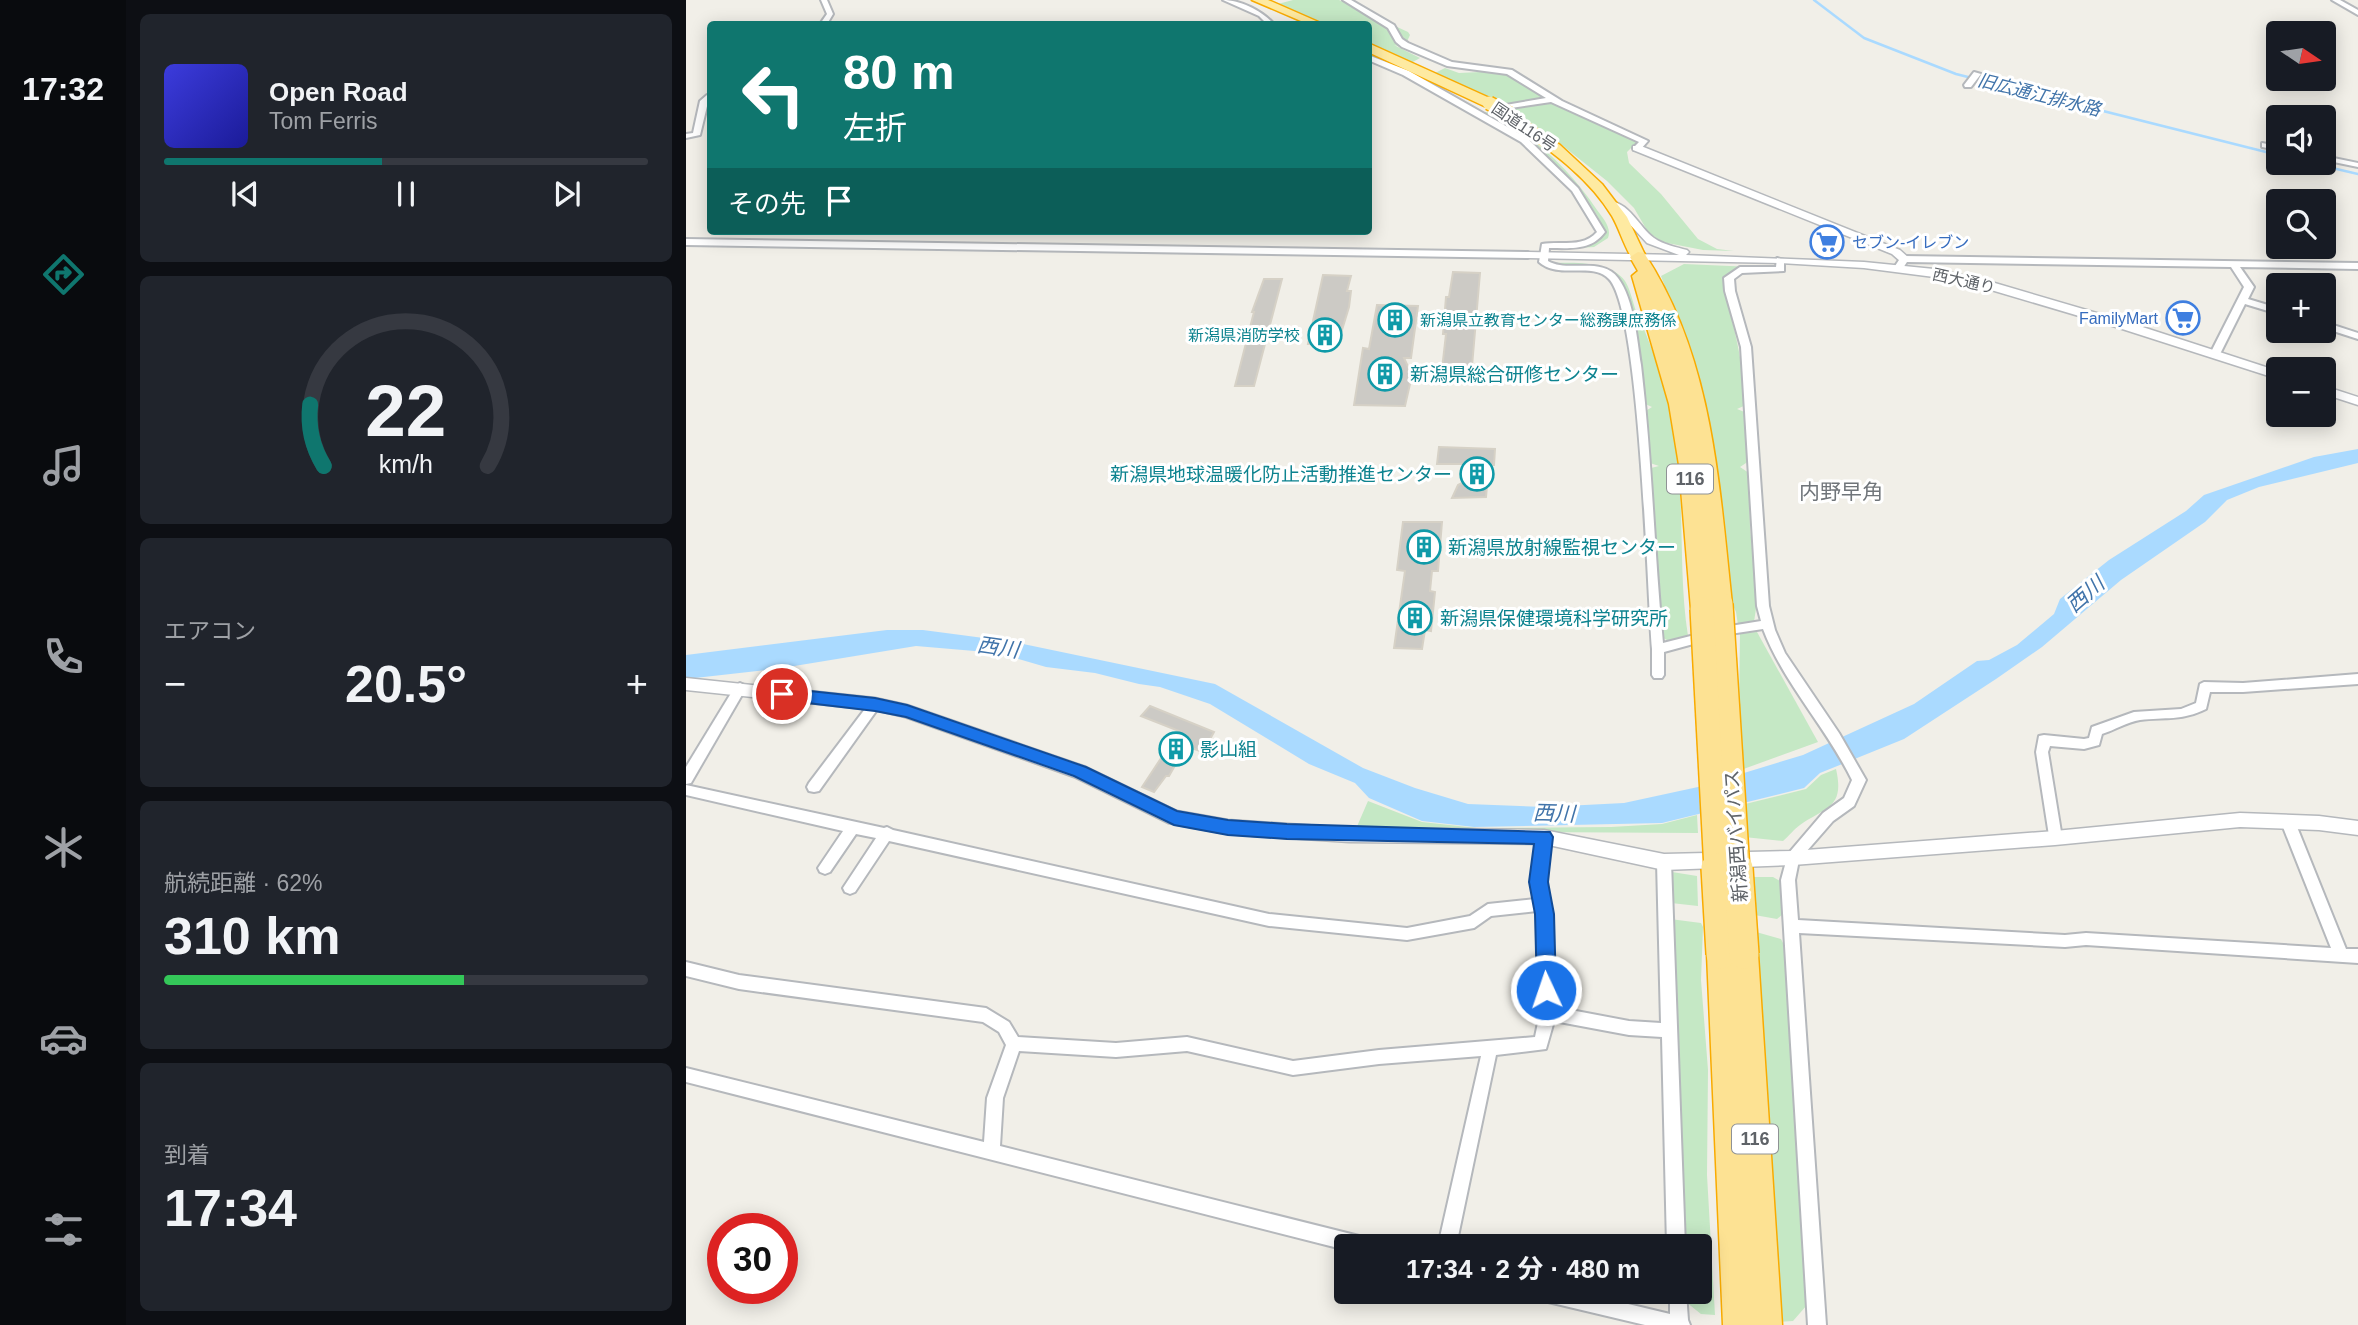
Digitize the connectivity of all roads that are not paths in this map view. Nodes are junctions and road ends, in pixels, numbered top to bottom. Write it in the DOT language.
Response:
graph roads {
  1 [pos="824,0"];
  2 [pos="1226,0"];
  3 [pos="1258,0"];
  4 [pos="1346,0"];
  5 [pos="2339,1"];
  6 [pos="2358,13"];
  7 [pos="826,21"];
  8 [pos="1267,21"];
  9 [pos="1310,21"];
  10 [pos="1372,49"];
  11 [pos="1372,59"];
  12 [pos="1977,74"];
  13 [pos="1968,85"];
  14 [pos="1446,97"];
  15 [pos="707,99"];
  16 [pos="1553,99"];
  17 [pos="686,136"];
  18 [pos="1637,148"];
  19 [pos="2336,160"];
  20 [pos="2358,165"];
  21 [pos="1609,203"];
  22 [pos="686,242"];
  23 [pos="1528,255"];
  24 [pos="1542,256"];
  25 [pos="1637,257"];
  26 [pos="1714,259"];
  27 [pos="1780,260"];
  28 [pos="1901,264"];
  29 [pos="2234,264"];
  30 [pos="2358,265"];
  31 [pos="2242,300"];
  32 [pos="2266,307"];
  33 [pos="2336,329"];
  34 [pos="2358,336"];
  35 [pos="2215,354"];
  36 [pos="2266,371"];
  37 [pos="2336,394"];
  38 [pos="2358,401"];
  39 [pos="1766,624"];
  40 [pos="1658,649"];
  41 [pos="1658,676"];
  42 [pos="2358,679"];
  43 [pos="686,684"];
  44 [pos="740,688"];
  45 [pos="875,704"];
  46 [pos="686,779"];
  47 [pos="814,787"];
  48 [pos="686,790"];
  49 [pos="2288,822"];
  50 [pos="854,826"];
  51 [pos="2358,828"];
  52 [pos="887,833"];
  53 [pos="1544,837"];
  54 [pos="2055,838"];
  55 [pos="1793,858"];
  56 [pos="1664,862"];
  57 [pos="825,867"];
  58 [pos="850,888"];
  59 [pos="1542,904"];
  60 [pos="1791,926"];
  61 [pos="1732,954"];
  62 [pos="2341,954"];
  63 [pos="2358,956"];
  64 [pos="686,969"];
  65 [pos="1548,1013"];
  66 [pos="1670,1030"];
  67 [pos="1014,1044"];
  68 [pos="1490,1049"];
  69 [pos="686,1075"];
  70 [pos="992,1152"];
  71 [pos="1450,1234"];
  72 [pos="1676,1234"];
  73 [pos="1334,1239"];
  74 [pos="1593,1304"];
  75 [pos="1679,1304"];
  76 [pos="1680,1325"];
  77 [pos="1739,1325"];
  78 [pos="1766,1325"];
  79 [pos="1817,1325"];
  1 -- 7 [label="street"];
  2 -- 8 [label="street"];
  3 -- 9 [label="highway"];
  4 -- 16 [label="street"];
  5 -- 6 [label="street"];
  10 -- 21 [label="highway, 国道116号 / 116, bridge"];
  11 -- 14 [label="street"];
  12 -- 13 [label="street"];
  14 -- 16 [label="street"];
  14 -- 24 [label="street"];
  15 -- 17 [label="street"];
  16 -- 18 [label="street"];
  18 -- 28 [label="street"];
  19 -- 20 [label="street"];
  21 -- 25 [label="highway, 国道116号 / 116"];
  21 -- 26 [label="street"];
  22 -- 23 [label="street"];
  23 -- 24 [label="street, 西大通り"];
  24 -- 25 [label="street, 西大通り"];
  24 -- 40 [label="street"];
  25 -- 26 [label="street, 西大通り"];
  25 -- 61 [label="highway, 新潟西バイパス / 116, bridge"];
  26 -- 27 [label="street, 西大通り"];
  27 -- 28 [label="street, 西大通り"];
  27 -- 39 [label="street"];
  28 -- 29 [label="street"];
  28 -- 35 [label="street, 西大通り"];
  29 -- 30 [label="street"];
  29 -- 31 [label="street"];
  31 -- 32 [label="street"];
  31 -- 35 [label="street"];
  33 -- 34 [label="street"];
  35 -- 36 [label="street, 西大通り"];
  37 -- 38 [label="street"];
  39 -- 40 [label="street"];
  39 -- 55 [label="street"];
  40 -- 41 [label="street"];
  42 -- 54 [label="street"];
  43 -- 44 [label="street"];
  44 -- 45 [label="street"];
  44 -- 46 [label="street"];
  45 -- 47 [label="street"];
  45 -- 53 [label="street"];
  48 -- 50 [label="street"];
  49 -- 51 [label="street"];
  49 -- 54 [label="street"];
  49 -- 62 [label="street"];
  50 -- 52 [label="street"];
  50 -- 57 [label="street"];
  52 -- 58 [label="street"];
  52 -- 59 [label="street"];
  53 -- 56 [label="street"];
  53 -- 59 [label="street"];
  54 -- 55 [label="street"];
  55 -- 56 [label="street"];
  55 -- 60 [label="street"];
  56 -- 66 [label="street"];
  59 -- 65 [label="street"];
  60 -- 62 [label="street"];
  60 -- 79 [label="street"];
  61 -- 77 [label="highway, 新潟西バイパス / 116"];
  61 -- 78 [label="highway, 新潟西バイパス / 116"];
  62 -- 63 [label="street"];
  64 -- 67 [label="street"];
  65 -- 66 [label="street"];
  65 -- 68 [label="street"];
  66 -- 72 [label="street"];
  67 -- 68 [label="street"];
  67 -- 70 [label="street"];
  68 -- 71 [label="street"];
  69 -- 70 [label="street"];
  70 -- 73 [label="street"];
  74 -- 76 [label="street"];
  75 -- 76 [label="street"];
}
